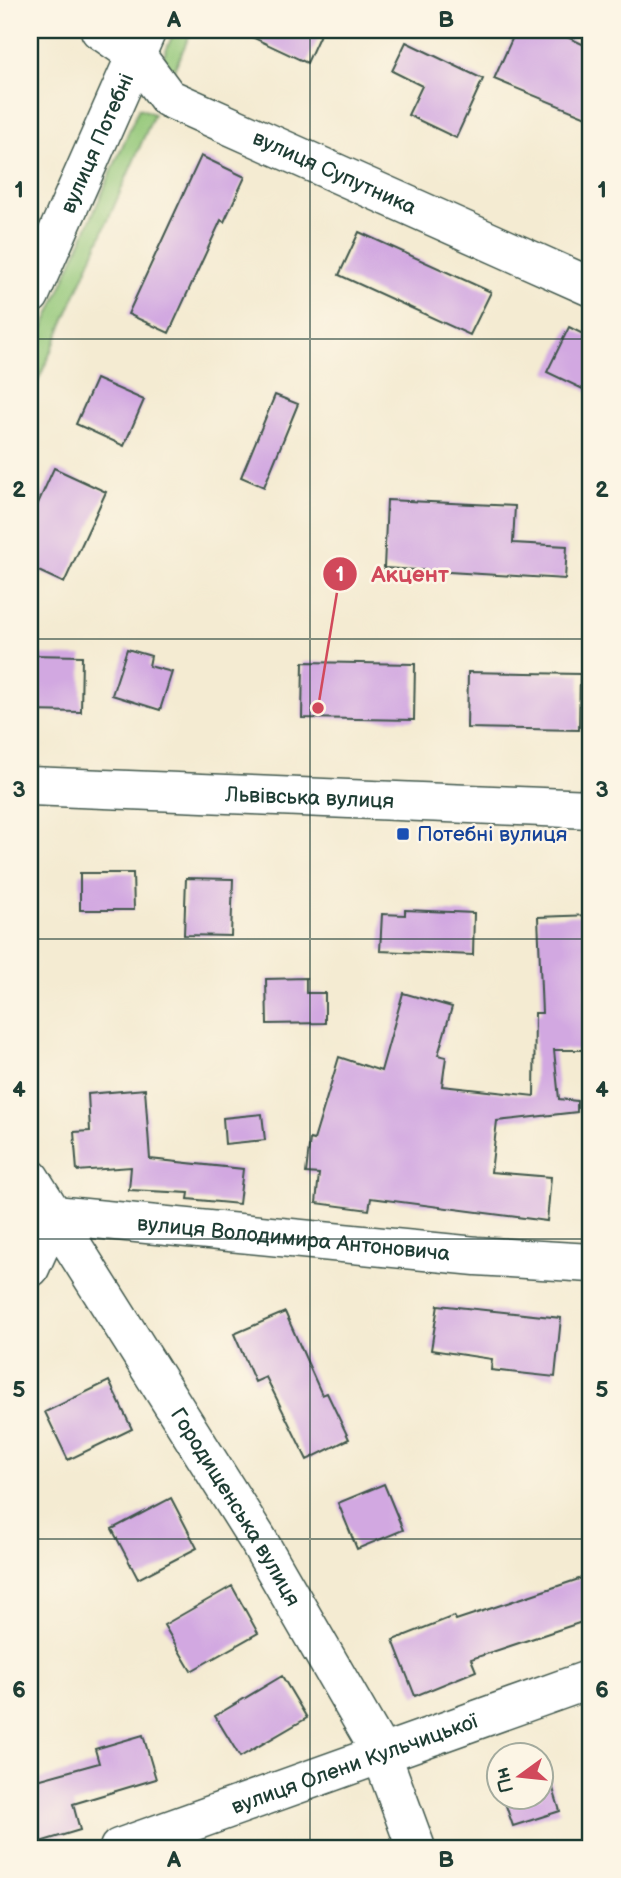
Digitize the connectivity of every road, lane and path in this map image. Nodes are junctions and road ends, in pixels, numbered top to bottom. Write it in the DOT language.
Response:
graph roads {
  1 [pos="100,30"];
  2 [pos="142,43"];
  3 [pos="591,287"];
  4 [pos="30,295"];
  5 [pos="30,786"];
  6 [pos="591,809"];
  7 [pos="30,1178"];
  8 [pos="54,1215"];
  9 [pos="591,1263"];
  10 [pos="30,1268"];
  11 [pos="591,1679"];
  12 [pos="381,1753"];
  13 [pos="119,1848"];
  14 [pos="416,1848"];
  1 -- 2 [label="street, вулиця Супутника"];
  2 -- 3 [label="street, вулиця Супутника"];
  2 -- 4 [label="street, вулиця Потебні"];
  5 -- 6 [label="street, Львівська вулиця"];
  7 -- 8 [label="street, Городищенська вулиця"];
  8 -- 9 [label="street, вулиця Володимира Антоновича"];
  8 -- 10 [label="street"];
  8 -- 12 [label="street, Городищенська вулиця"];
  11 -- 12 [label="street, вулиця Олени Кульчицької"];
  12 -- 13 [label="street, вулиця Олени Кульчицької"];
  12 -- 14 [label="street, Городищенська вулиця"];
}
